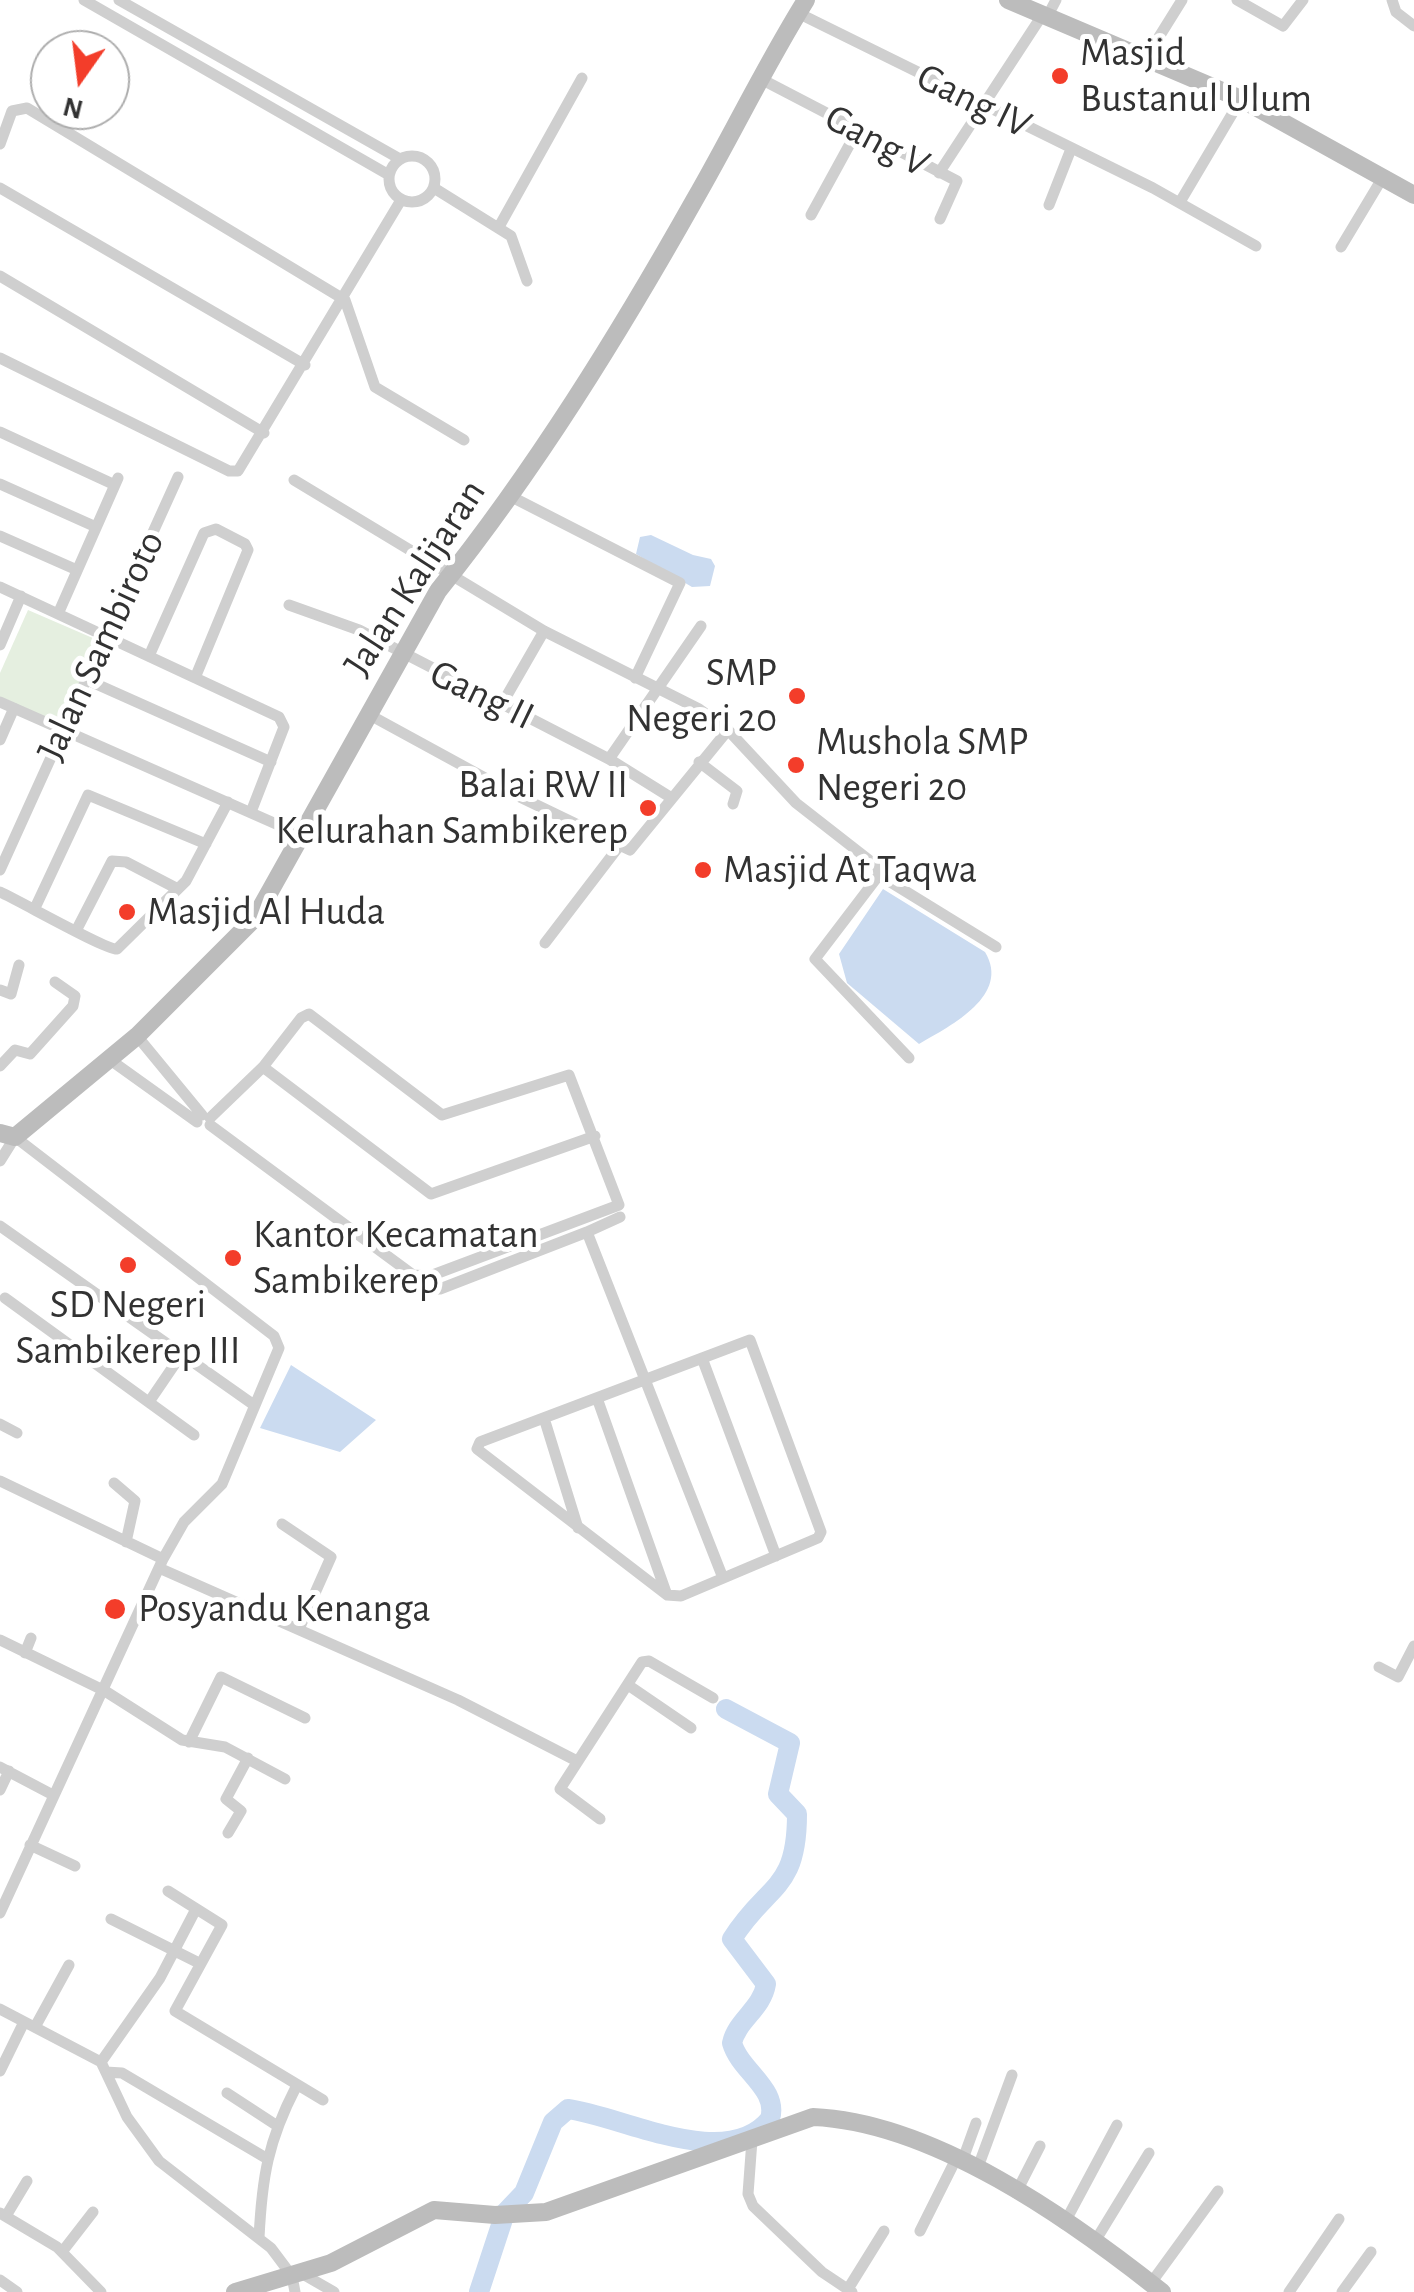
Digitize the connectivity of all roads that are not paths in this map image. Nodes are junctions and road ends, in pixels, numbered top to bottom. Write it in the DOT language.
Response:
graph roads {
  1 [pos="84,0"];
  2 [pos="119,0"];
  3 [pos="1008,0"];
  4 [pos="1056,0"];
  5 [pos="1182,0"];
  6 [pos="1237,0"];
  7 [pos="1303,0"];
  8 [pos="1392,0"];
  9 [pos="802,7"];
  10 [pos="1043,18"];
  11 [pos="1414,26"];
  12 [pos="1144,61"];
  13 [pos="582,78"];
  14 [pos="761,79"];
  15 [pos="1241,100"];
  16 [pos="983,107"];
  17 [pos="858,132"];
  18 [pos="0,144"];
  19 [pos="1071,149"];
  20 [pos="400,160"];
  21 [pos="389,174"];
  22 [pos="939,174"];
  23 [pos="1383,177"];
  24 [pos="0,188"];
  25 [pos="434,188"];
  26 [pos="1414,195"];
  27 [pos="402,200"];
  28 [pos="1180,202"];
  29 [pos="1049,205"];
  30 [pos="811,215"];
  31 [pos="940,219"];
  32 [pos="500,225"];
  33 [pos="1256,246"];
  34 [pos="1341,247"];
  35 [pos="0,276"];
  36 [pos="526,281"];
  37 [pos="345,300"];
  38 [pos="0,358"];
  39 [pos="305,366"];
  40 [pos="0,432"];
  41 [pos="264,433"];
  42 [pos="464,440"];
  43 [pos="178,477"];
  44 [pos="294,480"];
  45 [pos="0,484"];
  46 [pos="510,496"];
  47 [pos="96,527"];
  48 [pos="0,536"];
  49 [pos="76,570"];
  50 [pos="453,574"];
  51 [pos="0,587"];
  52 [pos="21,596"];
  53 [pos="288,605"];
  54 [pos="58,614"];
  55 [pos="701,626"];
  56 [pos="544,631"];
  57 [pos="105,636"];
  58 [pos="0,644"];
  59 [pos="402,655"];
  60 [pos="149,656"];
  61 [pos="195,678"];
  62 [pos="635,678"];
  63 [pos="86,679"];
  64 [pos="658,689"];
  65 [pos="0,702"];
  66 [pos="502,704"];
  67 [pos="14,708"];
  68 [pos="368,714"];
  69 [pos="62,730"];
  70 [pos="728,730"];
  71 [pos="0,740"];
  72 [pos="610,759"];
  73 [pos="271,762"];
  74 [pos="699,762"];
  75 [pos="670,797"];
  76 [pos="228,802"];
  77 [pos="733,804"];
  78 [pos="250,812"];
  79 [pos="301,835"];
  80 [pos="206,844"];
  81 [pos="620,845"];
  82 [pos="0,870"];
  83 [pos="879,875"];
  84 [pos="176,888"];
  85 [pos="0,892"];
  86 [pos="35,908"];
  87 [pos="76,929"];
  88 [pos="545,944"];
  89 [pos="996,947"];
  90 [pos="19,966"];
  91 [pos="55,982"];
  92 [pos="0,990"];
  93 [pos="137,1036"];
  94 [pos="909,1058"];
  95 [pos="110,1059"];
  96 [pos="0,1066"];
  97 [pos="264,1067"];
  98 [pos="205,1120"];
  99 [pos="8,1135"];
  100 [pos="594,1136"];
  101 [pos="0,1161"];
  102 [pos="620,1217"];
  103 [pos="0,1226"];
  104 [pos="587,1232"];
  105 [pos="503,1249"];
  106 [pos="508,1263"];
  107 [pos="418,1290"];
  108 [pos="5,1298"];
  109 [pos="181,1355"];
  110 [pos="702,1358"];
  111 [pos="646,1378"];
  112 [pos="597,1398"];
  113 [pos="149,1402"];
  114 [pos="254,1406"];
  115 [pos="544,1418"];
  116 [pos="0,1424"];
  117 [pos="17,1433"];
  118 [pos="194,1435"];
  119 [pos="0,1480"];
  120 [pos="114,1483"];
  121 [pos="282,1524"];
  122 [pos="579,1531"];
  123 [pos="126,1542"];
  124 [pos="776,1556"];
  125 [pos="161,1564"];
  126 [pos="722,1578"];
  127 [pos="667,1595"];
  128 [pos="299,1629"];
  129 [pos="31,1638"];
  130 [pos="0,1640"];
  131 [pos="1414,1646"];
  132 [pos="25,1653"];
  133 [pos="1379,1668"];
  134 [pos="628,1685"];
  135 [pos="105,1691"];
  136 [pos="713,1698"];
  137 [pos="305,1718"];
  138 [pos="691,1728"];
  139 [pos="190,1742"];
  140 [pos="248,1758"];
  141 [pos="575,1760"];
  142 [pos="4,1769"];
  143 [pos="285,1779"];
  144 [pos="0,1790"];
  145 [pos="53,1794"];
  146 [pos="600,1818"];
  147 [pos="228,1832"];
  148 [pos="30,1845"];
  149 [pos="75,1866"];
  150 [pos="168,1892"];
  151 [pos="196,1908"];
  152 [pos="0,1912"];
  153 [pos="112,1920"];
  154 [pos="176,1950"];
  155 [pos="199,1964"];
  156 [pos="69,1965"];
  157 [pos="0,2009"];
  158 [pos="30,2025"];
  159 [pos="103,2067"];
  160 [pos="0,2071"];
  161 [pos="1012,2074"];
  162 [pos="296,2088"];
  163 [pos="227,2093"];
  164 [pos="323,2100"];
  165 [pos="976,2123"];
  166 [pos="276,2125"];
  167 [pos="1117,2125"];
  168 [pos="752,2140"];
  169 [pos="1040,2146"];
  170 [pos="1149,2153"];
  171 [pos="266,2158"];
  172 [pos="966,2161"];
  173 [pos="26,2181"];
  174 [pos="1218,2190"];
  175 [pos="1016,2194"];
  176 [pos="93,2212"];
  177 [pos="3,2215"];
  178 [pos="1339,2219"];
  179 [pos="1064,2224"];
  180 [pos="884,2231"];
  181 [pos="920,2231"];
  182 [pos="259,2238"];
  183 [pos="1094,2243"];
  184 [pos="62,2252"];
  185 [pos="1371,2252"];
  186 [pos="0,2280"];
  187 [pos="296,2280"];
  188 [pos="1156,2288"];
  189 [pos="850,2291"];
  190 [pos="17,2292"];
  191 [pos="100,2292"];
  192 [pos="235,2292"];
  193 [pos="334,2292"];
  194 [pos="1288,2292"];
  195 [pos="1342,2292"];
  1 -- 21 [label="street"];
  2 -- 20 [label="street"];
  3 -- 10 [label="street"];
  4 -- 10 [label="street"];
  5 -- 12 [label="street"];
  6 -- 7 [label="street"];
  8 -- 11 [label="street"];
  9 -- 14 [label="street, Jalan Kalijaran"];
  9 -- 16 [label="street, Gang IV"];
  10 -- 12 [label="street"];
  10 -- 16 [label="street"];
  12 -- 15 [label="street"];
  13 -- 32 [label="street"];
  14 -- 17 [label="street, Gang V"];
  14 -- 46 [label="street, Jalan Kalijaran"];
  15 -- 23 [label="street"];
  15 -- 28 [label="street"];
  16 -- 19 [label="street, Gang IV"];
  16 -- 22 [label="street"];
  17 -- 22 [label="street, Gang V"];
  17 -- 30 [label="street"];
  18 -- 37 [label="street"];
  19 -- 28 [label="street, Gang IV"];
  19 -- 29 [label="street"];
  20 -- 21 [label="street"];
  20 -- 25 [label="street"];
  21 -- 27 [label="street"];
  22 -- 31 [label="street, Gang V"];
  23 -- 26 [label="street"];
  23 -- 34 [label="street"];
  24 -- 39 [label="street"];
  25 -- 27 [label="street"];
  25 -- 32 [label="street"];
  27 -- 37 [label="street"];
  28 -- 33 [label="street, Gang IV"];
  32 -- 36 [label="street"];
  35 -- 41 [label="street"];
  37 -- 39 [label="street"];
  37 -- 42 [label="street"];
  38 -- 41 [label="street"];
  39 -- 41 [label="street"];
  40 -- 47 [label="street"];
  43 -- 57 [label="street, Jalan Sambiroto"];
  44 -- 50 [label="street"];
  45 -- 47 [label="street"];
  46 -- 50 [label="street, Jalan Kalijaran"];
  46 -- 62 [label="street"];
  47 -- 49 [label="street"];
  48 -- 49 [label="street"];
  49 -- 54 [label="street"];
  50 -- 56 [label="street"];
  50 -- 59 [label="street, Jalan Kalijaran"];
  51 -- 52 [label="street"];
  52 -- 54 [label="street"];
  52 -- 58 [label="street"];
  53 -- 59 [label="street, Gang II"];
  54 -- 57 [label="street"];
  55 -- 64 [label="street"];
  56 -- 62 [label="street"];
  56 -- 66 [label="street"];
  57 -- 60 [label="street"];
  57 -- 63 [label="street, Jalan Sambiroto"];
  59 -- 66 [label="street, Gang II"];
  59 -- 68 [label="street, Jalan Kalijaran"];
  60 -- 61 [label="street"];
  60 -- 61 [label="street"];
  61 -- 73 [label="street"];
  62 -- 64 [label="street"];
  63 -- 69 [label="street, Jalan Sambiroto"];
  63 -- 73 [label="street"];
  64 -- 70 [label="street"];
  64 -- 72 [label="street"];
  65 -- 67 [label="street"];
  66 -- 72 [label="street, Gang II"];
  67 -- 69 [label="street"];
  67 -- 71 [label="street"];
  68 -- 79 [label="street, Jalan Kalijaran"];
  68 -- 81 [label="street"];
  69 -- 76 [label="street"];
  69 -- 82 [label="street, Jalan Sambiroto"];
  70 -- 74 [label="street"];
  70 -- 83 [label="street"];
  72 -- 75 [label="street, Gang II"];
  73 -- 78 [label="street"];
  74 -- 75 [label="street"];
  74 -- 77 [label="street"];
  75 -- 81 [label="street"];
  76 -- 78 [label="street"];
  76 -- 80 [label="street"];
  78 -- 79 [label="street"];
  79 -- 93 [label="street, Jalan Kalijaran"];
  80 -- 84 [label="street"];
  80 -- 86 [label="street"];
  81 -- 88 [label="street"];
  83 -- 89 [label="street"];
  83 -- 94 [label="street"];
  84 -- 87 [label="street"];
  84 -- 87 [label="street"];
  85 -- 86 [label="street"];
  86 -- 87 [label="street"];
  90 -- 92 [label="street"];
  91 -- 96 [label="street"];
  93 -- 95 [label="street, Jalan Kalijaran"];
  93 -- 98 [label="street"];
  95 -- 98 [label="street"];
  95 -- 99 [label="street, Jalan Kalijaran"];
  97 -- 98 [label="street"];
  97 -- 100 [label="street"];
  97 -- 100 [label="street"];
  98 -- 105 [label="street"];
  99 -- 101 [label="street"];
  99 -- 114 [label="street"];
  100 -- 105 [label="street"];
  102 -- 104 [label="street"];
  103 -- 109 [label="street"];
  104 -- 106 [label="street"];
  104 -- 111 [label="street"];
  105 -- 106 [label="street"];
  106 -- 107 [label="street"];
  108 -- 113 [label="street"];
  109 -- 113 [label="street"];
  109 -- 114 [label="street"];
  110 -- 111 [label="street"];
  110 -- 124 [label="street"];
  110 -- 124 [label="street"];
  111 -- 112 [label="street"];
  111 -- 126 [label="street"];
  112 -- 115 [label="street"];
  112 -- 127 [label="street"];
  113 -- 118 [label="street"];
  114 -- 125 [label="street"];
  115 -- 122 [label="street"];
  115 -- 122 [label="street"];
  116 -- 117 [label="street"];
  119 -- 123 [label="street"];
  120 -- 123 [label="street"];
  121 -- 128 [label="street"];
  122 -- 127 [label="street"];
  123 -- 125 [label="street"];
  124 -- 126 [label="street"];
  125 -- 128 [label="street"];
  125 -- 135 [label="street"];
  126 -- 127 [label="street"];
  128 -- 141 [label="street"];
  129 -- 132 [label="street"];
  130 -- 132 [label="street"];
  131 -- 133 [label="street"];
  132 -- 135 [label="street"];
  134 -- 136 [label="street"];
  134 -- 138 [label="street"];
  134 -- 141 [label="street"];
  135 -- 139 [label="street"];
  135 -- 145 [label="street"];
  137 -- 139 [label="street"];
  139 -- 140 [label="street"];
  140 -- 143 [label="street"];
  140 -- 147 [label="street"];
  141 -- 146 [label="street"];
  142 -- 144 [label="street"];
  142 -- 145 [label="street"];
  145 -- 148 [label="street"];
  148 -- 149 [label="street"];
  148 -- 152 [label="street"];
  150 -- 151 [label="street"];
  151 -- 154 [label="street"];
  151 -- 155 [label="street"];
  153 -- 154 [label="street"];
  154 -- 155 [label="street"];
  154 -- 159 [label="street"];
  155 -- 162 [label="street"];
  156 -- 158 [label="street"];
  157 -- 158 [label="street"];
  158 -- 159 [label="street"];
  158 -- 160 [label="street"];
  159 -- 171 [label="street"];
  159 -- 182 [label="street"];
  161 -- 172 [label="street"];
  162 -- 164 [label="street"];
  162 -- 166 [label="street"];
  163 -- 166 [label="street"];
  165 -- 172 [label="street"];
  166 -- 171 [label="street"];
  167 -- 179 [label="street"];
  168 -- 172 [label="street"];
  168 -- 187 [label="street"];
  168 -- 189 [label="street"];
  169 -- 175 [label="street"];
  170 -- 183 [label="street"];
  171 -- 182 [label="street"];
  172 -- 175 [label="street"];
  172 -- 181 [label="street"];
  173 -- 177 [label="street"];
  174 -- 188 [label="street"];
  175 -- 179 [label="street"];
  176 -- 184 [label="street"];
  177 -- 184 [label="street"];
  178 -- 194 [label="street"];
  179 -- 183 [label="street"];
  180 -- 189 [label="street"];
  182 -- 187 [label="street"];
  183 -- 188 [label="street"];
  184 -- 191 [label="street"];
  185 -- 195 [label="street"];
  186 -- 190 [label="street"];
  187 -- 192 [label="street"];
  187 -- 193 [label="street"];
}
